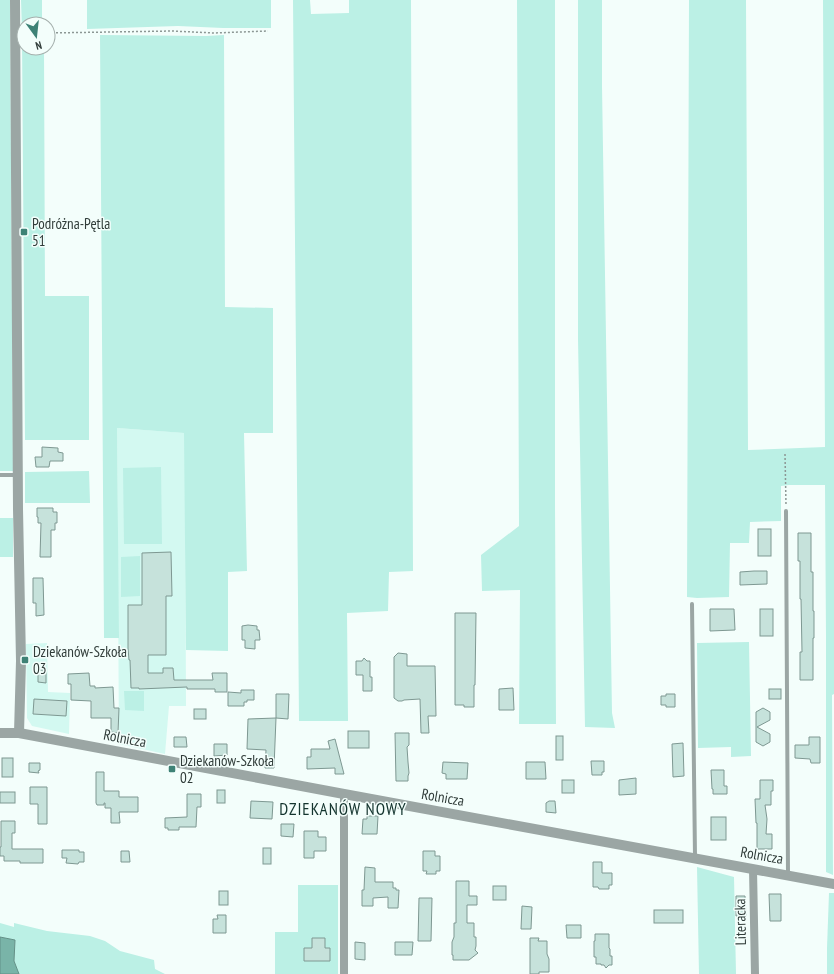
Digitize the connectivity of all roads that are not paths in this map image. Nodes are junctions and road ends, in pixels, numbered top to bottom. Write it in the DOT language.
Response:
graph roads {
  1 [pos="15,0"];
  2 [pos="18,474"];
  3 [pos="0,475"];
  4 [pos="786,511"];
  5 [pos="692,604"];
  6 [pos="0,733"];
  7 [pos="20,733"];
  8 [pos="344,794"];
  9 [pos="695,858"];
  10 [pos="753,869"];
  11 [pos="788,876"];
  12 [pos="834,884"];
  13 [pos="344,974"];
  14 [pos="755,974"];
  1 -- 2 [label="street"];
  2 -- 3 [label="lane"];
  2 -- 7 [label="street"];
  4 -- 11 [label="lane"];
  5 -- 9 [label="lane"];
  6 -- 7 [label="street, Rolnicza"];
  7 -- 8 [label="street, Rolnicza"];
  8 -- 9 [label="street, Rolnicza"];
  8 -- 13 [label="street"];
  9 -- 10 [label="street, Rolnicza"];
  10 -- 11 [label="street, Rolnicza"];
  10 -- 14 [label="street, Literacka"];
  11 -- 12 [label="street, Rolnicza"];
}
